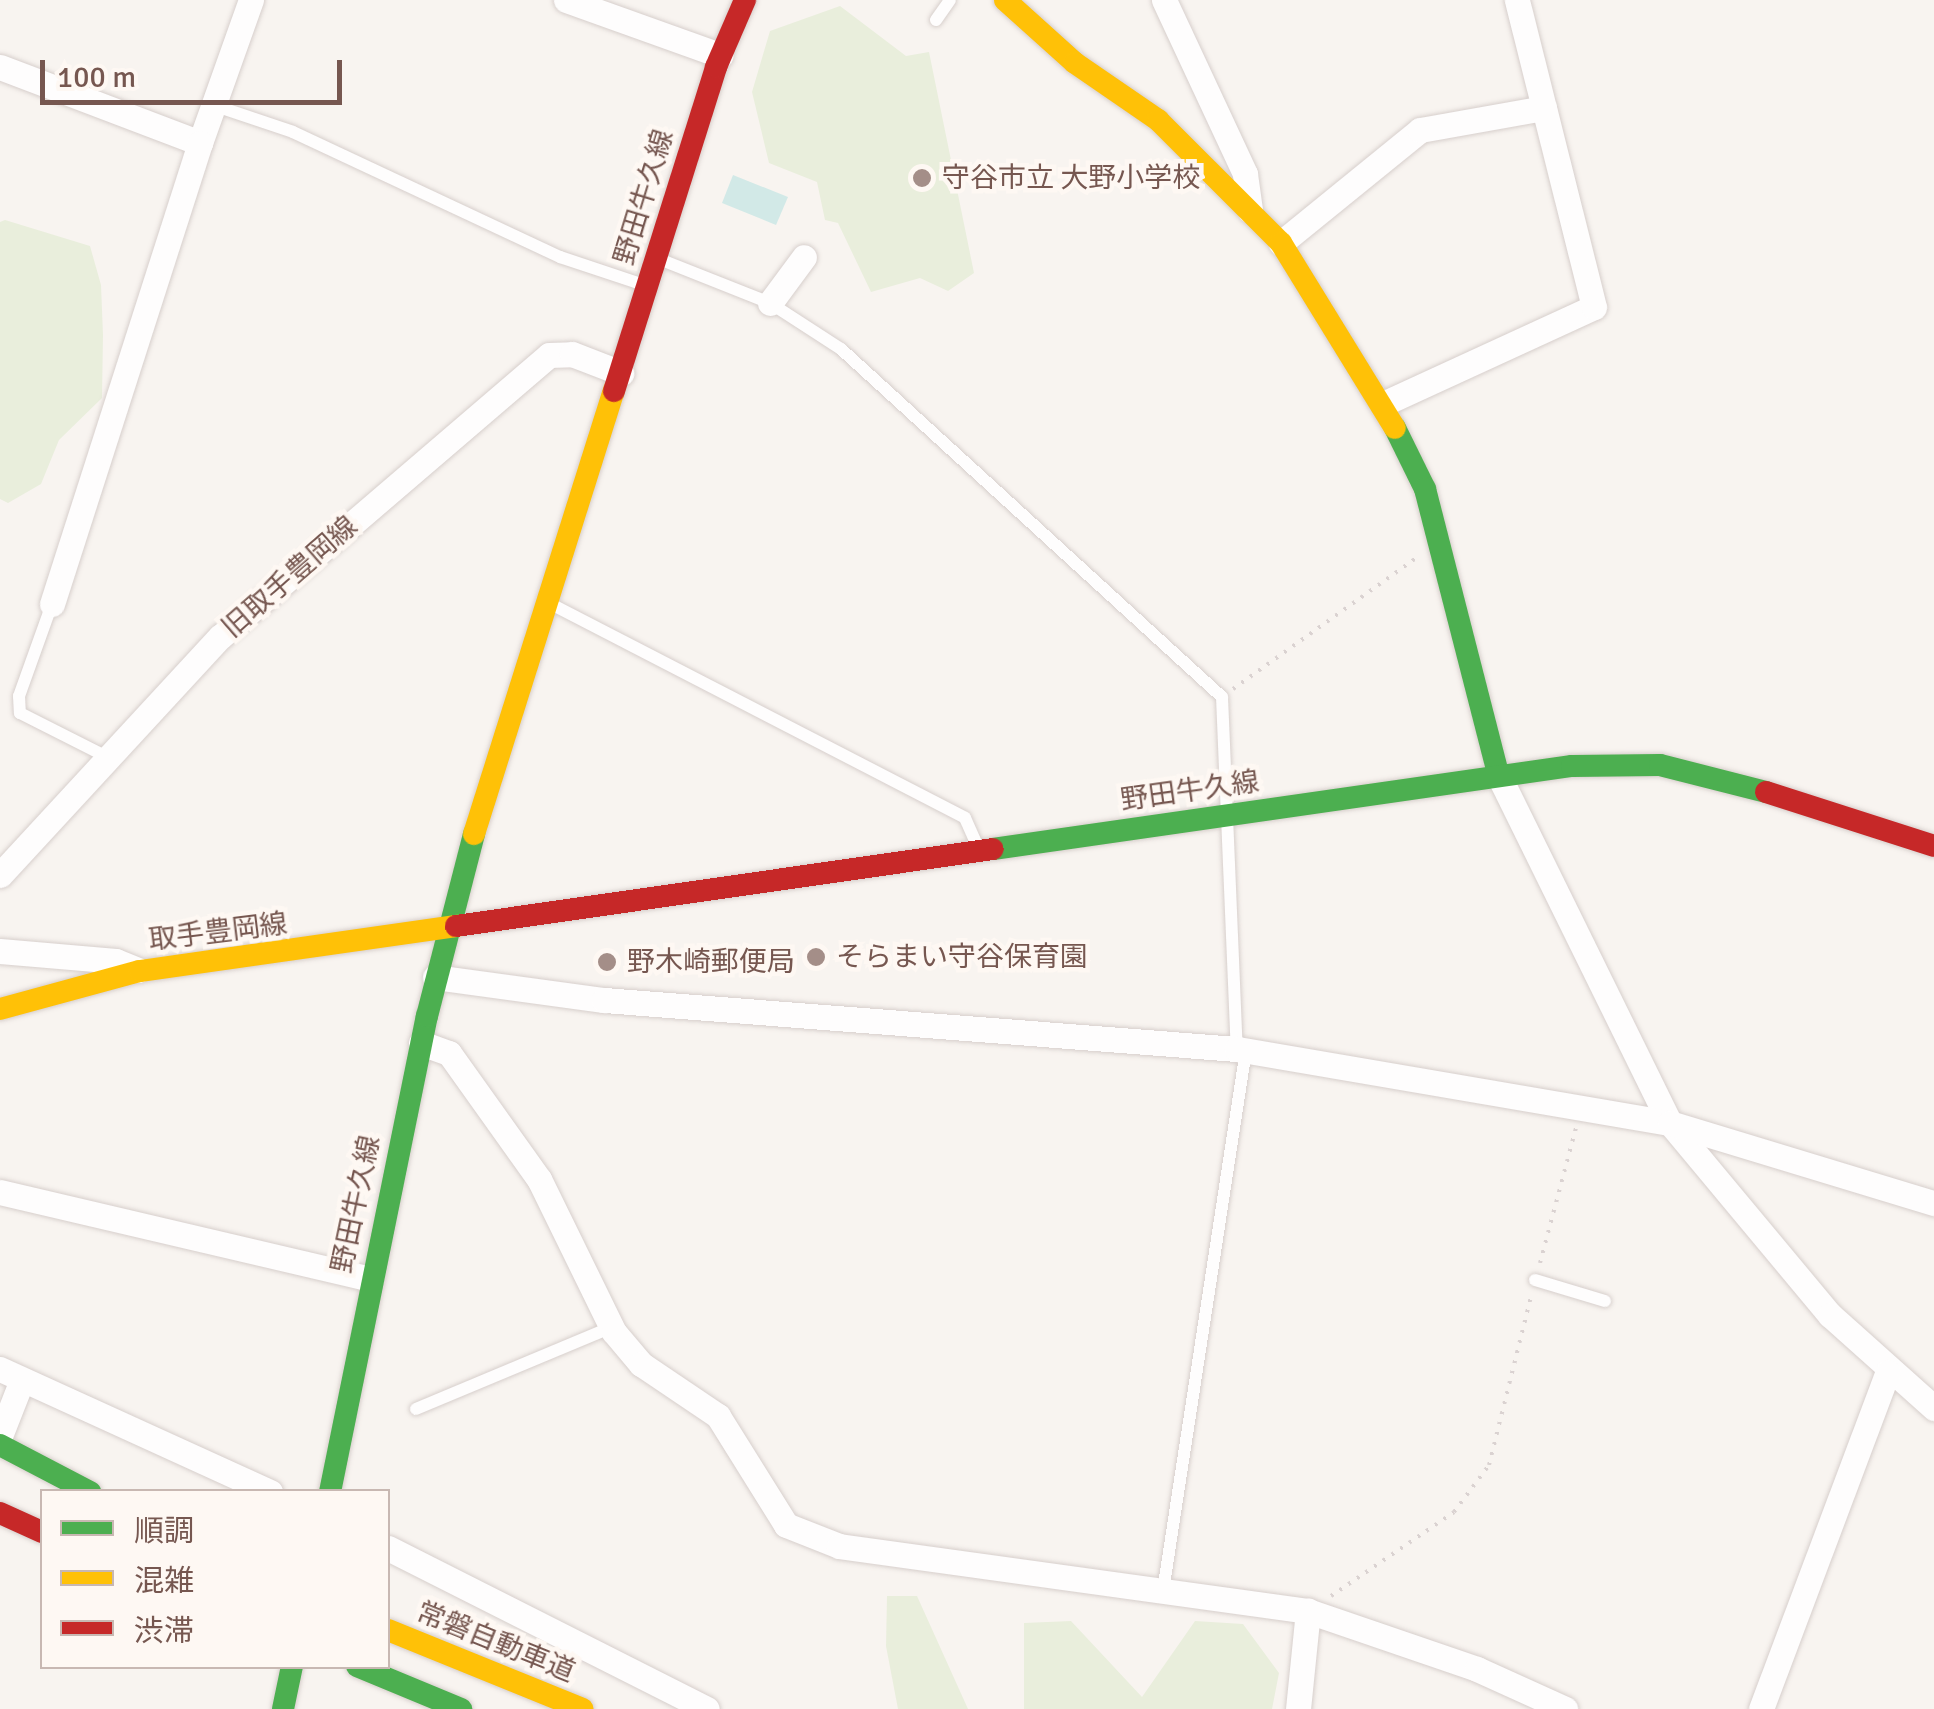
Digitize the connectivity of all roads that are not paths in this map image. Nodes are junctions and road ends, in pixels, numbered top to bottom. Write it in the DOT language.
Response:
graph roads {
  1 [pos="252,0"];
  2 [pos="566,0"];
  3 [pos="744,0"];
  4 [pos="950,0"];
  5 [pos="1004,0"];
  6 [pos="1164,0"];
  7 [pos="1517,0"];
  8 [pos="936,20"];
  9 [pos="720,55"];
  10 [pos="0,67"];
  11 [pos="214,105"];
  12 [pos="1544,108"];
  13 [pos="200,143"];
  14 [pos="1250,211"];
  15 [pos="1282,242"];
  16 [pos="657,258"];
  17 [pos="804,258"];
  18 [pos="648,287"];
  19 [pos="770,302"];
  20 [pos="621,373"];
  21 [pos="1383,404"];
  22 [pos="547,602"];
  23 [pos="52,604"];
  24 [pos="106,757"];
  25 [pos="1498,774"];
  26 [pos="1225,816"];
  27 [pos="1934,846"];
  28 [pos="979,852"];
  29 [pos="0,875"];
  30 [pos="447,930"];
  31 [pos="0,951"];
  32 [pos="140,972"];
  33 [pos="435,978"];
  34 [pos="0,1009"];
  35 [pos="421,1044"];
  36 [pos="1242,1050"];
  37 [pos="1670,1124"];
  38 [pos="0,1192"];
  39 [pos="1934,1203"];
  40 [pos="371,1280"];
  41 [pos="1535,1280"];
  42 [pos="1605,1301"];
  43 [pos="612,1328"];
  44 [pos="1888,1372"];
  45 [pos="11,1375"];
  46 [pos="1934,1408"];
  47 [pos="416,1409"];
  48 [pos="0,1436"];
  49 [pos="0,1445"];
  50 [pos="0,1460"];
  51 [pos="64,1489"];
  52 [pos="84,1489"];
  53 [pos="263,1489"];
  54 [pos="331,1489"];
  55 [pos="0,1516"];
  56 [pos="40,1532"];
  57 [pos="390,1549"];
  58 [pos="1162,1594"];
  59 [pos="1308,1611"];
  60 [pos="390,1631"];
  61 [pos="364,1669"];
  62 [pos="290,1674"];
  63 [pos="283,1709"];
  64 [pos="461,1709"];
  65 [pos="583,1709"];
  66 [pos="707,1709"];
  67 [pos="1298,1709"];
  68 [pos="1565,1709"];
  69 [pos="1761,1709"];
  1 -- 11 [label="street"];
  2 -- 9 [label="street"];
  3 -- 9 [label="main road, 野田牛久線"];
  4 -- 8 [label="lane"];
  5 -- 14 [label="main road"];
  6 -- 14 [label="street"];
  7 -- 12 [label="street"];
  9 -- 16 [label="main road, 野田牛久線"];
  10 -- 13 [label="street"];
  11 -- 13 [label="street"];
  11 -- 18 [label="lane"];
  12 -- 15 [label="street"];
  12 -- 21 [label="street"];
  13 -- 23 [label="street"];
  14 -- 15 [label="main road"];
  15 -- 21 [label="main road"];
  16 -- 18 [label="main road, 野田牛久線"];
  16 -- 19 [label="lane"];
  17 -- 19 [label="street"];
  18 -- 20 [label="main road, 野田牛久線"];
  19 -- 26 [label="lane"];
  20 -- 22 [label="main road, 野田牛久線"];
  20 -- 24 [label="street, 旧取手豊岡線"];
  21 -- 25 [label="main road"];
  22 -- 28 [label="lane"];
  22 -- 30 [label="main road, 野田牛久線"];
  23 -- 24 [label="lane"];
  24 -- 29 [label="street, 旧取手豊岡線"];
  25 -- 26 [label="main road, 野田牛久線"];
  25 -- 27 [label="main road, 野田牛久線"];
  25 -- 37 [label="street"];
  26 -- 28 [label="main road, 野田牛久線"];
  26 -- 36 [label="lane"];
  28 -- 30 [label="main road, 野田牛久線"];
  30 -- 32 [label="main road, 取手豊岡線"];
  30 -- 33 [label="main road, 野田牛久線"];
  31 -- 32 [label="street"];
  32 -- 34 [label="main road, 取手豊岡線"];
  33 -- 35 [label="main road, 野田牛久線"];
  33 -- 36 [label="street"];
  35 -- 40 [label="main road, 野田牛久線"];
  35 -- 43 [label="street"];
  36 -- 37 [label="street"];
  36 -- 58 [label="lane"];
  37 -- 39 [label="street"];
  37 -- 44 [label="street"];
  38 -- 40 [label="street"];
  40 -- 54 [label="main road, 野田牛久線"];
  41 -- 42 [label="lane"];
  43 -- 47 [label="lane"];
  43 -- 58 [label="street"];
  44 -- 46 [label="street"];
  44 -- 69 [label="street"];
  45 -- 48 [label="street"];
  45 -- 53 [label="street"];
  49 -- 52 [label="main road"];
  50 -- 51 [label="main road"];
  55 -- 56 [label="main road"];
  57 -- 66 [label="street"];
  58 -- 59 [label="street"];
  59 -- 67 [label="street"];
  59 -- 68 [label="street"];
  60 -- 65 [label="main road, 常磐自動車道"];
  61 -- 64 [label="main road"];
  62 -- 63 [label="main road"];
}
